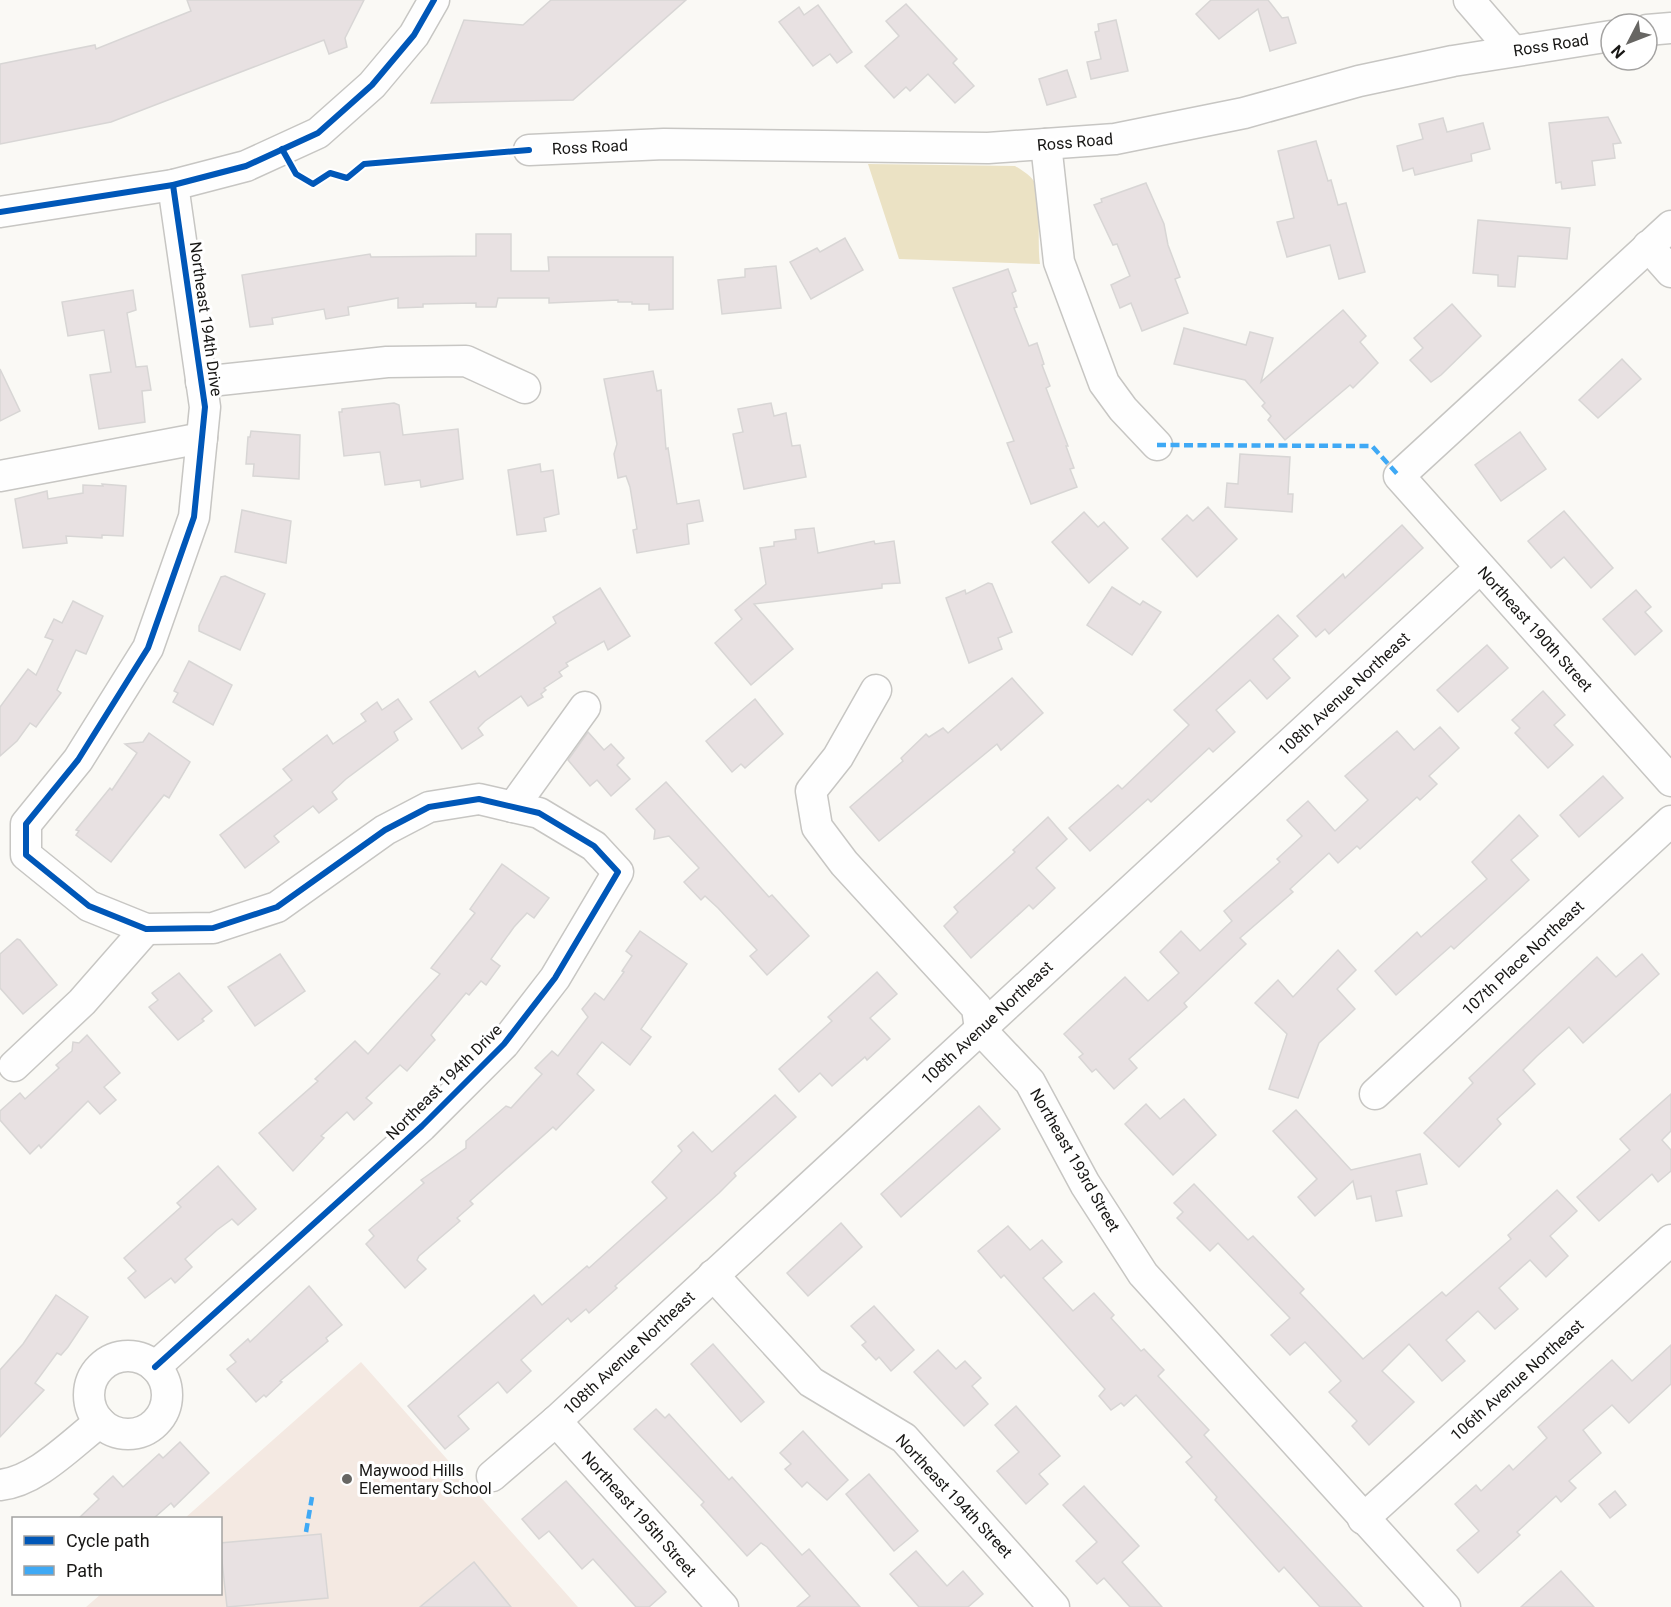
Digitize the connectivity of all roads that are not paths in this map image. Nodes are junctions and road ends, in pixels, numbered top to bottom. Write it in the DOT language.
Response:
graph roads {
  1 [pos="434,0"];
  2 [pos="1469,0"];
  3 [pos="1599,38"];
  4 [pos="1513,51"];
  5 [pos="1046,144"];
  6 [pos="529,150"];
  7 [pos="173,185"];
  8 [pos="0,212"];
  9 [pos="1671,226"];
  10 [pos="1648,246"];
  11 [pos="1671,272"];
  12 [pos="201,382"];
  13 [pos="525,388"];
  14 [pos="202,438"];
  15 [pos="1156,445"];
  16 [pos="0,476"];
  17 [pos="1480,568"];
  18 [pos="876,690"];
  19 [pos="585,707"];
  20 [pos="1671,781"];
  21 [pos="513,807"];
  22 [pos="1671,821"];
  23 [pos="146,929"];
  24 [pos="980,1029"];
  25 [pos="14,1066"];
  26 [pos="1375,1094"];
  27 [pos="1671,1240"];
  28 [pos="713,1275"];
  29 [pos="155,1367"];
  30 [pos="556,1421"];
  31 [pos="100,1422"];
  32 [pos="492,1476"];
  33 [pos="0,1485"];
  34 [pos="1363,1519"];
  35 [pos="723,1607"];
  36 [pos="1054,1607"];
  37 [pos="1444,1607"];
  1 -- 7 [label="street"];
  2 -- 4 [label="street"];
  3 -- 4 [label="street, Ross Road"];
  4 -- 5 [label="street, Ross Road"];
  5 -- 6 [label="street, Ross Road"];
  5 -- 15 [label="street"];
  7 -- 8 [label="street"];
  7 -- 12 [label="street, Northeast 194th Drive"];
  9 -- 10 [label="street"];
  10 -- 11 [label="street"];
  10 -- 17 [label="street, Northeast 190th Street"];
  12 -- 13 [label="street"];
  12 -- 14 [label="street, Northeast 194th Drive"];
  14 -- 16 [label="street"];
  14 -- 23 [label="street, Northeast 194th Drive"];
  17 -- 20 [label="street, Northeast 190th Street"];
  17 -- 24 [label="street, 108th Avenue Northeast"];
  18 -- 24 [label="street, Northeast 193rd Street"];
  19 -- 21 [label="street"];
  21 -- 23 [label="street, Northeast 194th Drive"];
  21 -- 29 [label="street, Northeast 194th Drive"];
  22 -- 26 [label="street, 107th Place Northeast"];
  23 -- 25 [label="street"];
  24 -- 28 [label="street, 108th Avenue Northeast"];
  24 -- 34 [label="street, Northeast 193rd Street"];
  27 -- 34 [label="street, 106th Avenue Northeast"];
  28 -- 30 [label="street, 108th Avenue Northeast"];
  28 -- 36 [label="street, Northeast 194th Street"];
  29 -- 31 [label="street"];
  29 -- 31 [label="street"];
  30 -- 32 [label="street, 108th Avenue Northeast"];
  30 -- 35 [label="street, Northeast 195th Street"];
  31 -- 33 [label="street"];
  34 -- 37 [label="street, Northeast 193rd Street"];
}
